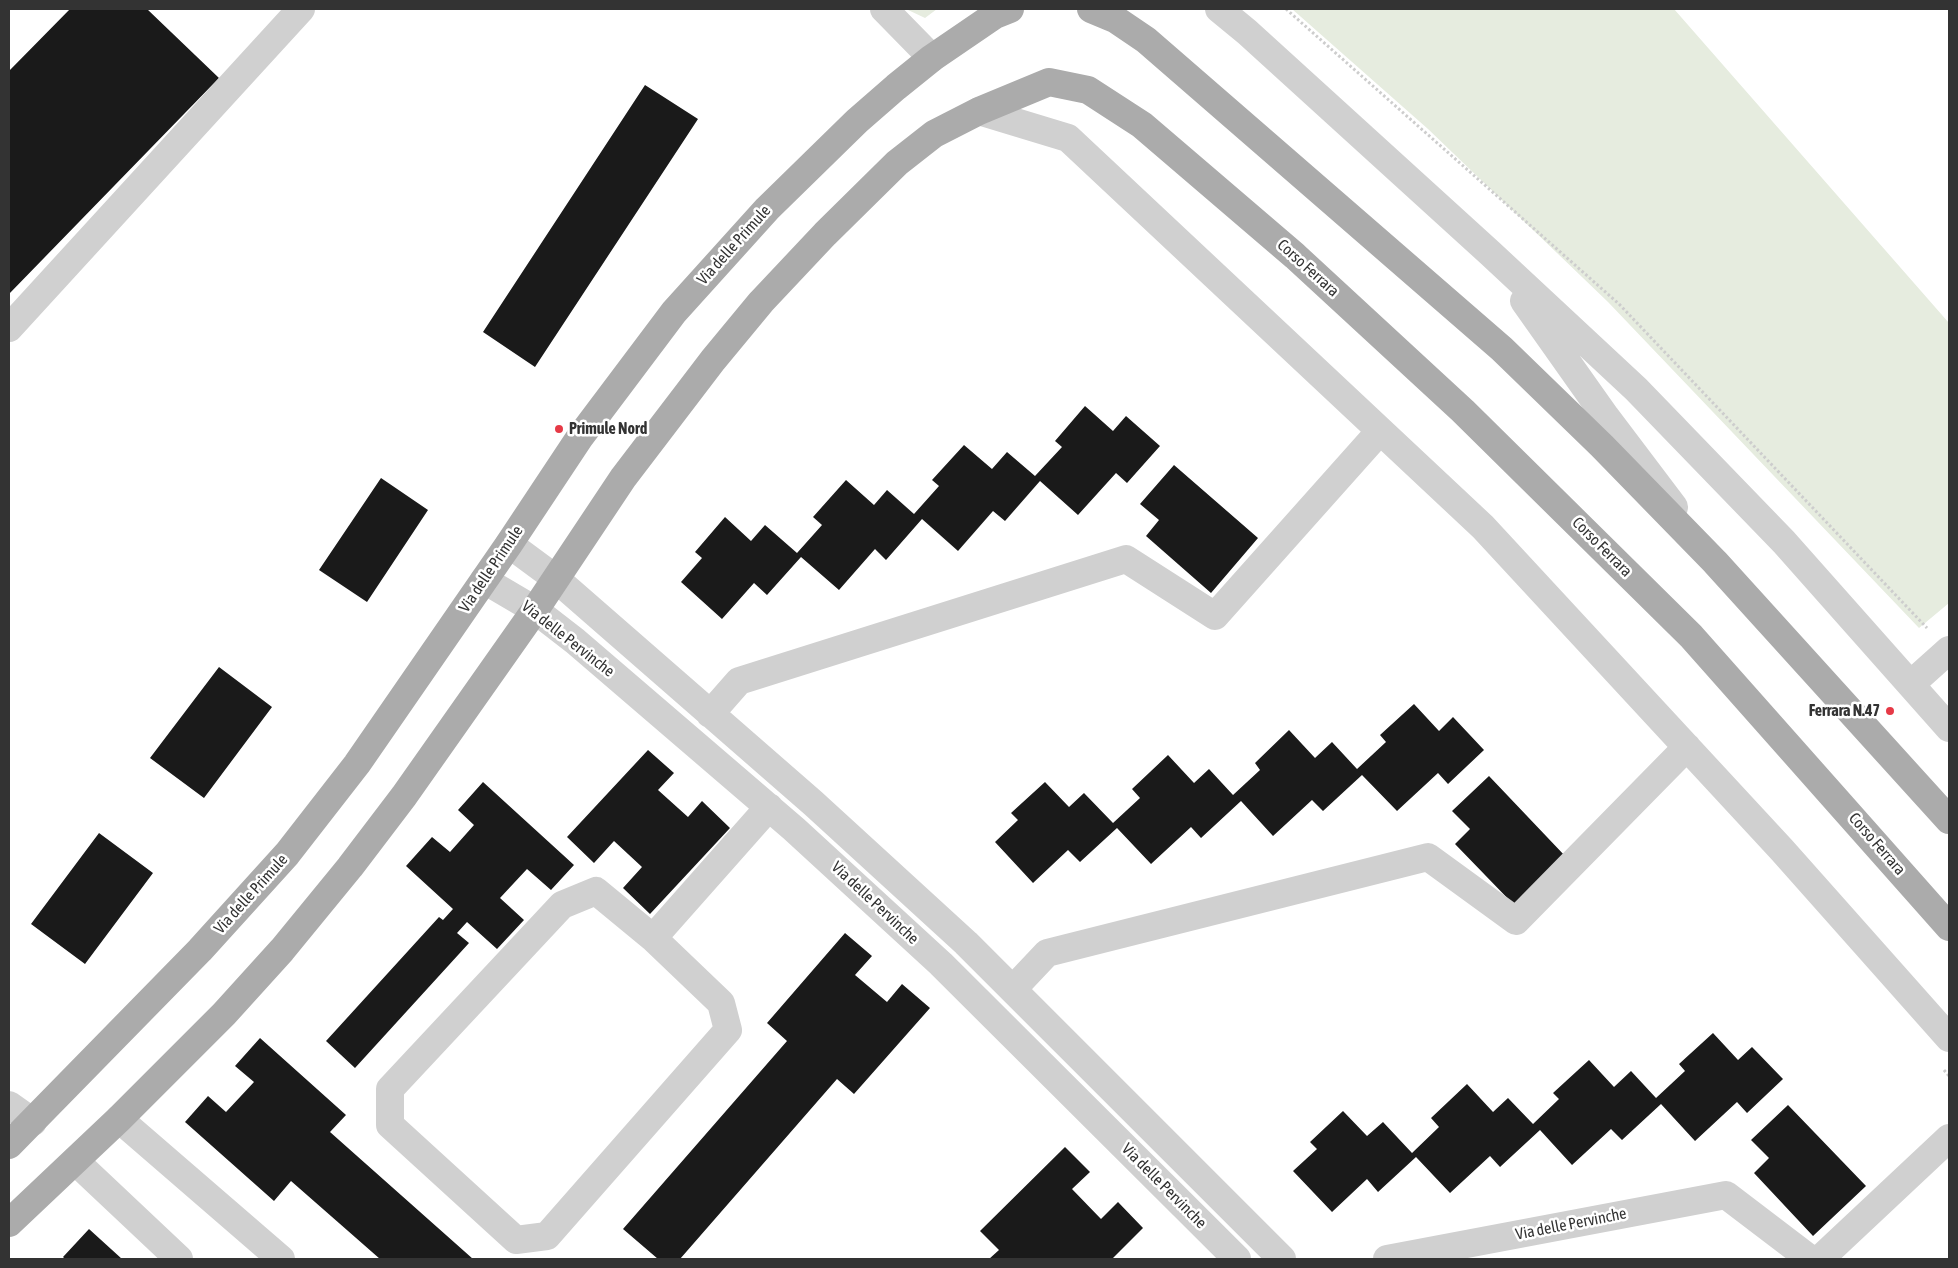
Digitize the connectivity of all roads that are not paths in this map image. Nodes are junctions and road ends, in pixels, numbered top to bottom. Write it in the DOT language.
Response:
graph roads {
  1 [pos="301,9"];
  2 [pos="884,9"];
  3 [pos="1090,9"];
  4 [pos="1219,9"];
  5 [pos="1002,11"];
  6 [pos="932,58"];
  7 [pos="979,111"];
  8 [pos="1490,253"];
  9 [pos="9,328"];
  10 [pos="1380,431"];
  11 [pos="509,544"];
  12 [pos="1715,562"];
  13 [pos="555,578"];
  14 [pos="484,580"];
  15 [pos="535,610"];
  16 [pos="1949,651"];
  17 [pos="1910,684"];
  18 [pos="710,714"];
  19 [pos="1949,728"];
  20 [pos="1687,747"];
  21 [pos="768,807"];
  22 [pos="1949,820"];
  23 [pos="1949,927"];
  24 [pos="653,938"];
  25 [pos="1013,989"];
  26 [pos="1949,1038"];
  27 [pos="9,1105"];
  28 [pos="119,1119"];
  29 [pos="33,1122"];
  30 [pos="1949,1138"];
  31 [pos="9,1145"];
  32 [pos="75,1161"];
  33 [pos="9,1223"];
  34 [pos="179,1259"];
  35 [pos="281,1259"];
  36 [pos="1237,1259"];
  37 [pos="1282,1259"];
  38 [pos="1387,1259"];
  39 [pos="1810,1259"];
  40 [pos="1820,1259"];
  1 -- 9 [label="street"];
  2 -- 6 [label="street"];
  3 -- 12 [label="main road"];
  4 -- 8 [label="street"];
  5 -- 6 [label="main road, Via delle Primule"];
  6 -- 11 [label="main road, Via delle Primule"];
  7 -- 10 [label="street"];
  7 -- 13 [label="main road"];
  7 -- 23 [label="main road, Corso Ferrara"];
  8 -- 12 [label="street"];
  8 -- 17 [label="street"];
  10 -- 18 [label="street"];
  10 -- 20 [label="street"];
  11 -- 13 [label="street, Via delle Pervinche"];
  11 -- 14 [label="main road, Via delle Primule"];
  12 -- 22 [label="main road"];
  13 -- 15 [label="main road"];
  13 -- 18 [label="street, Via delle Pervinche"];
  14 -- 15 [label="street, Via delle Pervinche"];
  14 -- 29 [label="main road, Via delle Primule"];
  15 -- 21 [label="street, Via delle Pervinche"];
  15 -- 28 [label="main road"];
  16 -- 17 [label="street"];
  17 -- 19 [label="street"];
  18 -- 25 [label="street, Via delle Pervinche"];
  20 -- 25 [label="street"];
  20 -- 26 [label="street"];
  21 -- 24 [label="street"];
  21 -- 36 [label="street, Via delle Pervinche"];
  24 -- 24 [label="street"];
  25 -- 37 [label="street, Via delle Pervinche"];
  27 -- 29 [label="street"];
  28 -- 32 [label="main road"];
  28 -- 35 [label="street"];
  29 -- 31 [label="main road, Via delle Primule"];
  30 -- 40 [label="street"];
  32 -- 33 [label="main road"];
  32 -- 34 [label="street"];
  38 -- 39 [label="street, Via delle Pervinche"];
}
